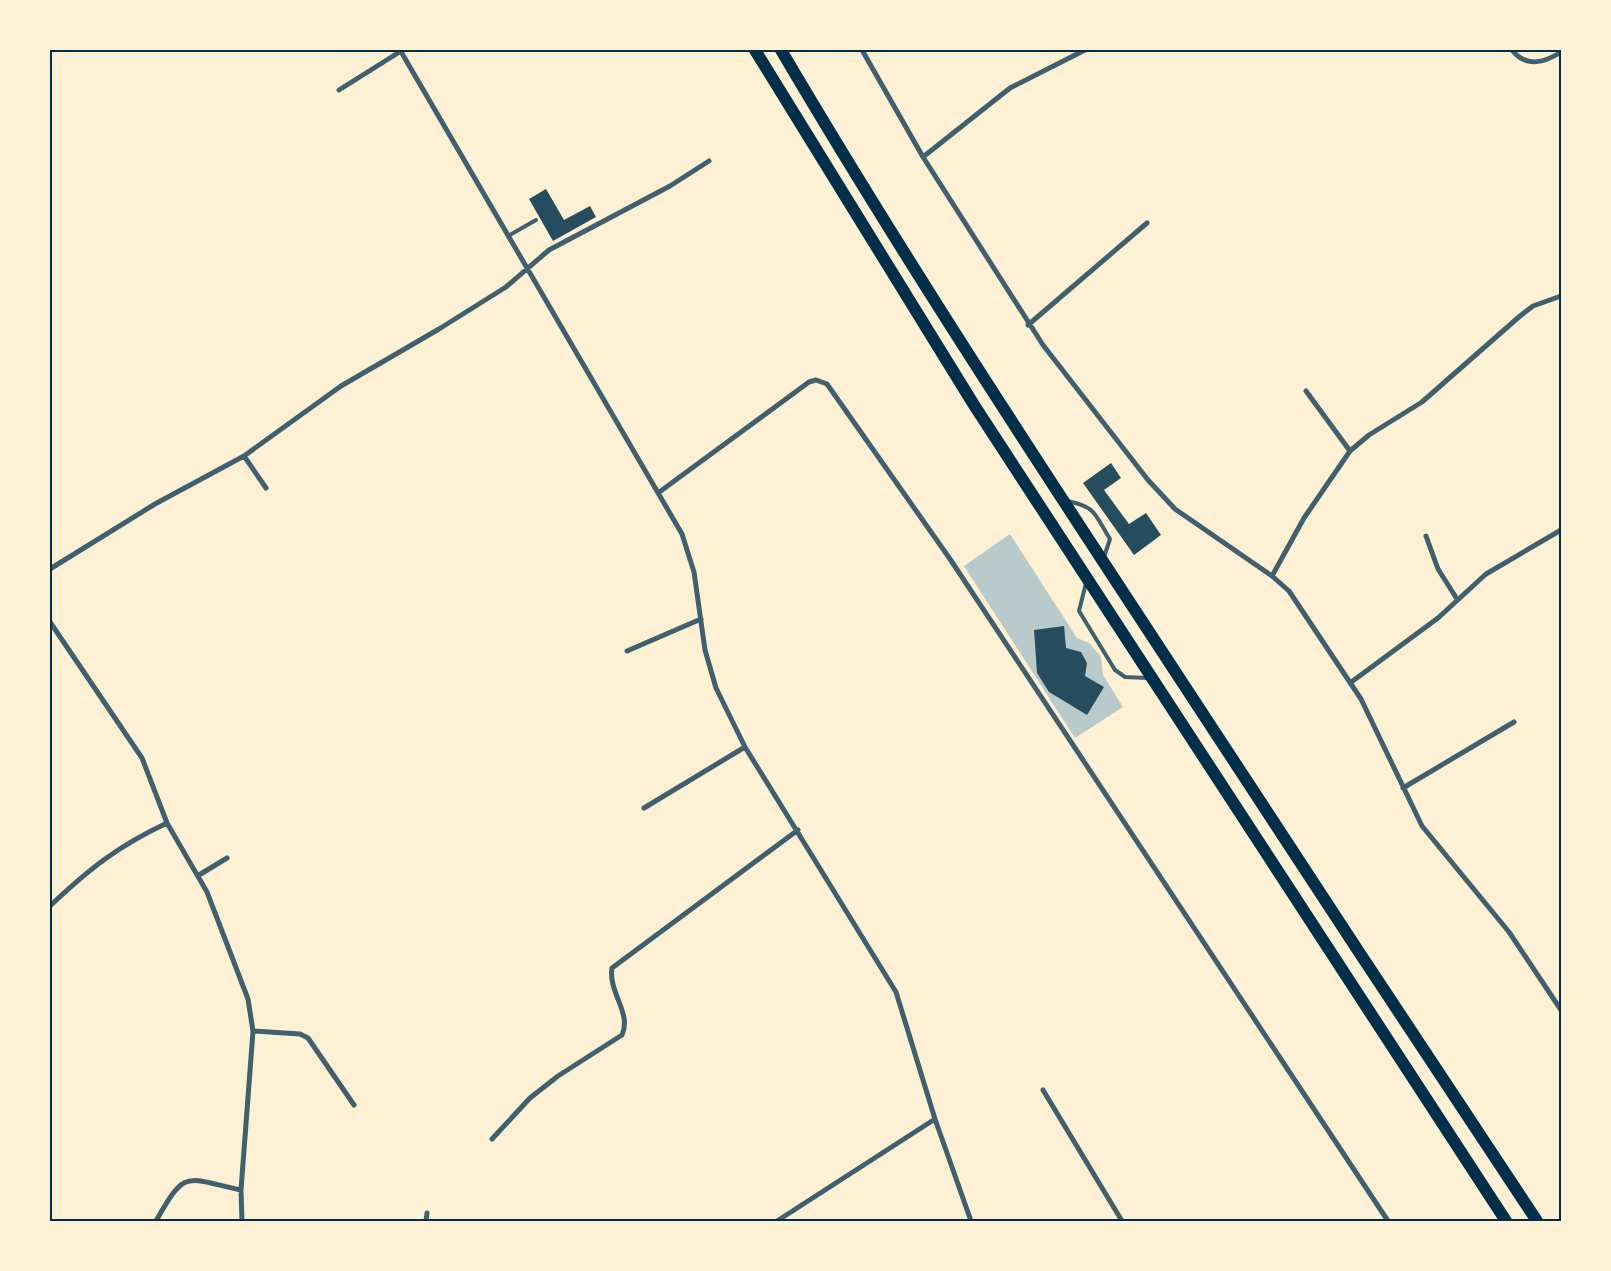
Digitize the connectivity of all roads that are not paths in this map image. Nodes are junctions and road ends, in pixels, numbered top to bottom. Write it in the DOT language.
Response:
graph roads {
  1 [pos="400,50"];
  2 [pos="755,50"];
  3 [pos="781,50"];
  4 [pos="862,50"];
  5 [pos="1085,50"];
  6 [pos="1512,50"];
  7 [pos="1561,52"];
  8 [pos="339,90"];
  9 [pos="922,157"];
  10 [pos="709,161"];
  11 [pos="536,220"];
  12 [pos="1147,224"];
  13 [pos="508,236"];
  14 [pos="527,268"];
  15 [pos="1561,296"];
  16 [pos="1028,325"];
  17 [pos="1306,391"];
  18 [pos="1350,452"];
  19 [pos="244,456"];
  20 [pos="266,488"];
  21 [pos="658,493"];
  22 [pos="1062,500"];
  23 [pos="1561,530"];
  24 [pos="1426,536"];
  25 [pos="1102,561"];
  26 [pos="50,569"];
  27 [pos="1272,576"];
  28 [pos="1088,578"];
  29 [pos="1457,599"];
  30 [pos="701,619"];
  31 [pos="50,622"];
  32 [pos="627,651"];
  33 [pos="1152,678"];
  34 [pos="1350,682"];
  35 [pos="1514,722"];
  36 [pos="745,746"];
  37 [pos="1403,788"];
  38 [pos="644,808"];
  39 [pos="167,823"];
  40 [pos="798,830"];
  41 [pos="227,858"];
  42 [pos="198,875"];
  43 [pos="50,906"];
  44 [pos="1561,1010"];
  45 [pos="253,1031"];
  46 [pos="1043,1090"];
  47 [pos="354,1105"];
  48 [pos="935,1119"];
  49 [pos="492,1139"];
  50 [pos="241,1190"];
  51 [pos="427,1214"];
  52 [pos="156,1221"];
  53 [pos="242,1221"];
  54 [pos="426,1221"];
  55 [pos="778,1221"];
  56 [pos="971,1221"];
  57 [pos="1122,1221"];
  58 [pos="1388,1221"];
  59 [pos="1506,1221"];
  60 [pos="1537,1221"];
  1 -- 8 [label="street"];
  1 -- 13 [label="street"];
  2 -- 28 [label="main road"];
  3 -- 22 [label="main road"];
  4 -- 9 [label="street"];
  5 -- 9 [label="street"];
  6 -- 7 [label="street"];
  9 -- 16 [label="street"];
  10 -- 14 [label="street"];
  11 -- 13 [label="lane"];
  12 -- 16 [label="street"];
  13 -- 14 [label="street"];
  14 -- 19 [label="street"];
  14 -- 21 [label="street"];
  15 -- 18 [label="street"];
  16 -- 27 [label="street"];
  17 -- 18 [label="street"];
  18 -- 27 [label="street"];
  19 -- 20 [label="street"];
  19 -- 26 [label="street"];
  21 -- 30 [label="street"];
  21 -- 58 [label="street"];
  22 -- 25 [label="main road"];
  22 -- 25 [label="lane"];
  23 -- 29 [label="street"];
  24 -- 29 [label="street"];
  25 -- 60 [label="main road"];
  27 -- 34 [label="street"];
  28 -- 33 [label="main road"];
  28 -- 33 [label="lane"];
  29 -- 34 [label="street"];
  30 -- 32 [label="street"];
  30 -- 36 [label="street"];
  31 -- 39 [label="street"];
  33 -- 59 [label="main road"];
  34 -- 37 [label="street"];
  35 -- 37 [label="street"];
  36 -- 38 [label="street"];
  36 -- 40 [label="street"];
  37 -- 44 [label="street"];
  39 -- 42 [label="street"];
  39 -- 43 [label="street"];
  40 -- 48 [label="street"];
  40 -- 49 [label="street"];
  41 -- 42 [label="street"];
  42 -- 45 [label="street"];
  45 -- 47 [label="street"];
  45 -- 50 [label="street"];
  46 -- 57 [label="street"];
  48 -- 55 [label="street"];
  48 -- 56 [label="street"];
  50 -- 52 [label="street"];
  50 -- 53 [label="street"];
  51 -- 54 [label="street"];
}
